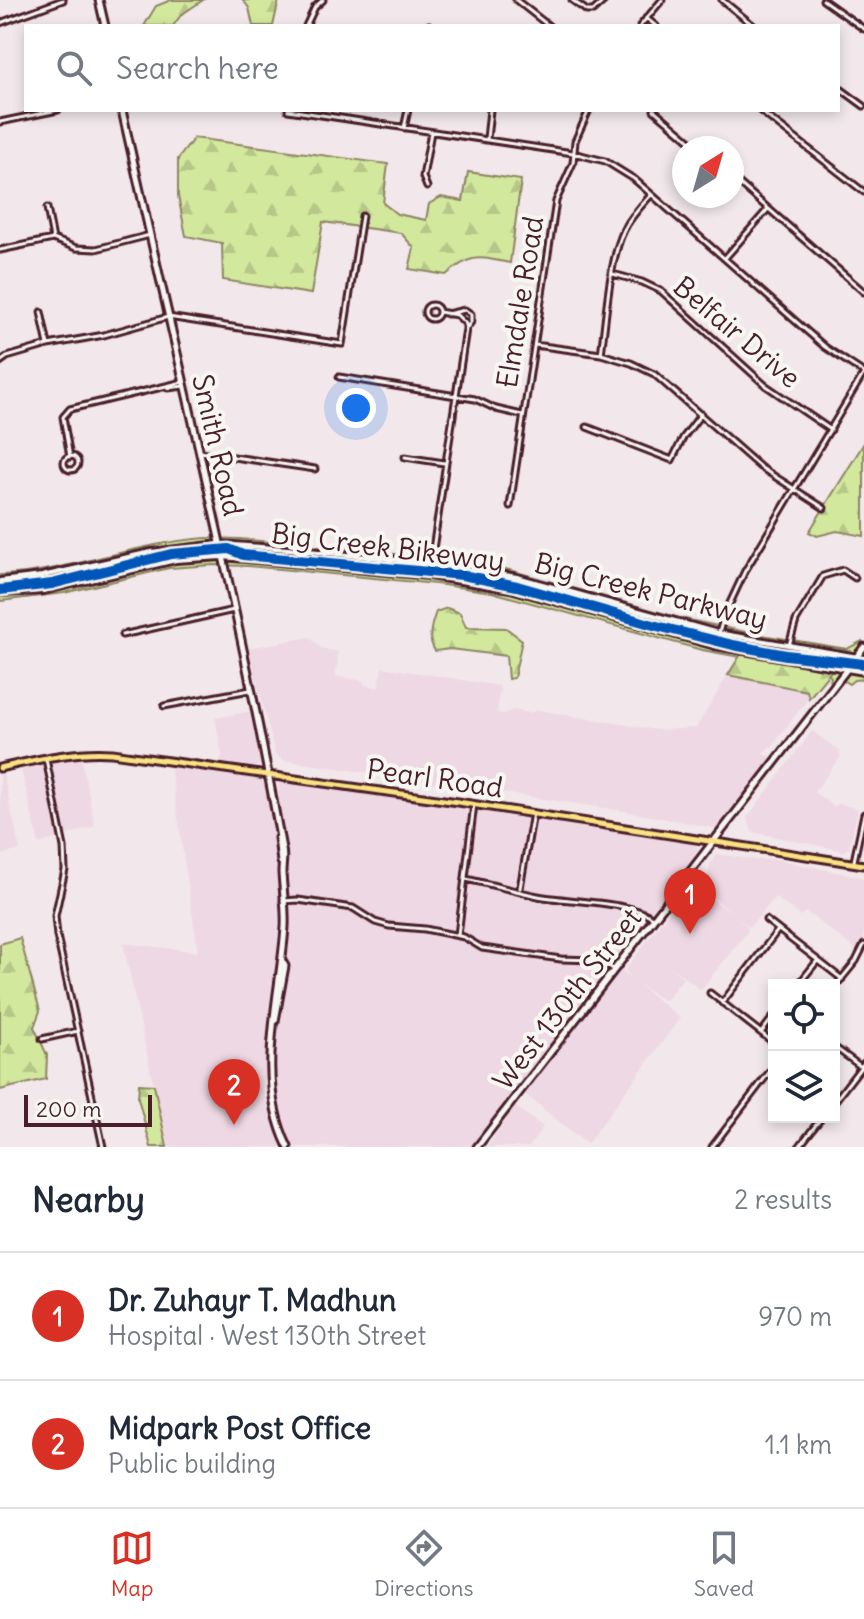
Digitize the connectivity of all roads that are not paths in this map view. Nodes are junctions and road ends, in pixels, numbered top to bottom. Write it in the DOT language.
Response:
graph roads {
  1 [pos="63,0"];
  2 [pos="99,0"];
  3 [pos="323,0"];
  4 [pos="516,0"];
  5 [pos="572,0"];
  6 [pos="605,0"];
  7 [pos="662,0"];
  8 [pos="722,0"];
  9 [pos="823,0"];
  10 [pos="646,18"];
  11 [pos="0,23"];
  12 [pos="105,24"];
  13 [pos="307,24"];
  14 [pos="546,24"];
  15 [pos="642,24"];
  16 [pos="654,24"];
  17 [pos="752,24"];
  18 [pos="864,29"];
  19 [pos="840,88"];
  20 [pos="864,106"];
  21 [pos="48,112"];
  22 [pos="122,112"];
  23 [pos="304,112"];
  24 [pos="408,112"];
  25 [pos="490,112"];
  26 [pos="588,112"];
  27 [pos="656,112"];
  28 [pos="762,112"];
  29 [pos="0,122"];
  30 [pos="404,128"];
  31 [pos="431,132"];
  32 [pos="685,136"];
  33 [pos="487,139"];
  34 [pos="573,153"];
  35 [pos="427,187"];
  36 [pos="744,188"];
  37 [pos="864,192"];
  38 [pos="651,195"];
  39 [pos="47,208"];
  40 [pos="768,209"];
  41 [pos="362,216"];
  42 [pos="150,235"];
  43 [pos="53,239"];
  44 [pos="0,250"];
  45 [pos="725,258"];
  46 [pos="613,274"];
  47 [pos="863,289"];
  48 [pos="41,312"];
  49 [pos="439,312"];
  50 [pos="447,314"];
  51 [pos="168,317"];
  52 [pos="466,329"];
  53 [pos="48,345"];
  54 [pos="535,345"];
  55 [pos="601,354"];
  56 [pos="0,362"];
  57 [pos="864,373"];
  58 [pos="339,377"];
  59 [pos="184,384"];
  60 [pos="456,396"];
  61 [pos="701,414"];
  62 [pos="522,415"];
  63 [pos="587,427"];
  64 [pos="831,430"];
  65 [pos="200,452"];
  66 [pos="70,457"];
  67 [pos="405,457"];
  68 [pos="444,463"];
  69 [pos="315,469"];
  70 [pos="794,490"];
  71 [pos="510,506"];
  72 [pos="824,508"];
  73 [pos="220,544"];
  74 [pos="222,557"];
  75 [pos="430,563"];
  76 [pos="429,576"];
  77 [pos="855,578"];
  78 [pos="0,581"];
  79 [pos="0,593"];
  80 [pos="234,610"];
  81 [pos="718,633"];
  82 [pos="122,635"];
  83 [pos="789,645"];
  84 [pos="715,646"];
  85 [pos="864,647"];
  86 [pos="860,657"];
  87 [pos="847,669"];
  88 [pos="864,672"];
  89 [pos="250,690"];
  90 [pos="164,706"];
  91 [pos="46,759"];
  92 [pos="0,768"];
  93 [pos="269,775"];
  94 [pos="474,804"];
  95 [pos="533,813"];
  96 [pos="864,814"];
  97 [pos="714,841"];
  98 [pos="854,863"];
  99 [pos="864,865"];
  100 [pos="466,879"];
  101 [pos="519,890"];
  102 [pos="283,901"];
  103 [pos="653,919"];
  104 [pos="766,920"];
  105 [pos="778,930"];
  106 [pos="458,935"];
  107 [pos="864,945"];
  108 [pos="818,960"];
  109 [pos="614,970"];
  110 [pos="803,979"];
  111 [pos="842,979"];
  112 [pos="840,981"];
  113 [pos="710,993"];
  114 [pos="722,1003"];
  115 [pos="768,1024"];
  116 [pos="78,1031"];
  117 [pos="761,1033"];
  118 [pos="768,1038"];
  119 [pos="42,1039"];
  120 [pos="840,1051"];
  121 [pos="863,1066"];
  122 [pos="768,1074"];
  123 [pos="840,1095"];
  124 [pos="817,1123"];
  125 [pos="103,1147"];
  126 [pos="288,1147"];
  127 [pos="477,1147"];
  128 [pos="712,1147"];
  129 [pos="799,1147"];
  1 -- 11 [label="street"];
  2 -- 12 [label="main road"];
  3 -- 13 [label="street"];
  4 -- 14 [label="street"];
  5 -- 6 [label="street"];
  7 -- 10 [label="street"];
  8 -- 17 [label="street"];
  9 -- 18 [label="street"];
  10 -- 15 [label="street"];
  10 -- 16 [label="street"];
  19 -- 20 [label="street"];
  21 -- 29 [label="street"];
  22 -- 42 [label="main road, Smith Road"];
  23 -- 30 [label="street"];
  24 -- 30 [label="street"];
  25 -- 33 [label="street"];
  26 -- 34 [label="street, Elmdale Road"];
  27 -- 32 [label="street"];
  28 -- 37 [label="street"];
  30 -- 31 [label="street"];
  31 -- 33 [label="street"];
  31 -- 35 [label="street"];
  33 -- 34 [label="street"];
  34 -- 38 [label="street"];
  34 -- 54 [label="street, Elmdale Road"];
  36 -- 40 [label="street"];
  38 -- 45 [label="street"];
  38 -- 46 [label="street"];
  39 -- 43 [label="street"];
  40 -- 45 [label="street"];
  40 -- 47 [label="street"];
  41 -- 51 [label="street"];
  42 -- 43 [label="street"];
  42 -- 51 [label="main road, Smith Road"];
  43 -- 44 [label="street"];
  45 -- 57 [label="street"];
  46 -- 55 [label="street"];
  46 -- 64 [label="street, Belfair Drive"];
  48 -- 53 [label="street"];
  49 -- 50 [label="street"];
  50 -- 52 [label="street"];
  50 -- 52 [label="street"];
  51 -- 53 [label="street"];
  51 -- 59 [label="main road, Smith Road"];
  52 -- 60 [label="street"];
  53 -- 56 [label="street"];
  54 -- 55 [label="street"];
  54 -- 62 [label="street, Elmdale Road"];
  55 -- 61 [label="street"];
  57 -- 64 [label="street"];
  58 -- 60 [label="street"];
  59 -- 65 [label="main road, Smith Road"];
  59 -- 66 [label="street"];
  60 -- 62 [label="street"];
  60 -- 68 [label="street"];
  61 -- 63 [label="street"];
  61 -- 70 [label="street"];
  62 -- 71 [label="street, Elmdale Road"];
  64 -- 70 [label="street"];
  65 -- 69 [label="street"];
  65 -- 73 [label="main road, Smith Road"];
  67 -- 68 [label="street"];
  68 -- 75 [label="street"];
  70 -- 72 [label="street"];
  70 -- 81 [label="street"];
  73 -- 74 [label="main road, Smith Road"];
  73 -- 75 [label="street, Big Creek Parkway"];
  73 -- 78 [label="street, Big Creek Parkway"];
  74 -- 76 [label="street, Big Creek Parkway"];
  74 -- 79 [label="street, Big Creek Parkway"];
  74 -- 80 [label="main road, Smith Road"];
  75 -- 76 [label="street"];
  75 -- 81 [label="street, Big Creek Parkway"];
  76 -- 84 [label="street, Big Creek Parkway"];
  77 -- 83 [label="street"];
  80 -- 82 [label="street"];
  80 -- 89 [label="main road, Smith Road"];
  81 -- 83 [label="street, Big Creek Parkway"];
  81 -- 84 [label="street"];
  83 -- 86 [label="street, Big Creek Parkway"];
  84 -- 87 [label="street, Big Creek Parkway"];
  85 -- 86 [label="main road, West 130th Street"];
  86 -- 87 [label="main road, West 130th Street"];
  87 -- 88 [label="street, Big Creek Parkway"];
  87 -- 97 [label="main road, West 130th Street"];
  89 -- 90 [label="street"];
  89 -- 93 [label="main road, Smith Road"];
  91 -- 92 [label="main road, Pearl Road"];
  91 -- 93 [label="main road, Pearl Road"];
  91 -- 116 [label="street"];
  93 -- 94 [label="main road, Pearl Road"];
  93 -- 102 [label="main road, Smith Road"];
  94 -- 95 [label="main road, Pearl Road"];
  94 -- 100 [label="street"];
  95 -- 97 [label="main road, Pearl Road"];
  95 -- 101 [label="street"];
  96 -- 98 [label="street"];
  97 -- 98 [label="main road, Pearl Road"];
  97 -- 103 [label="main road, West 130th Street"];
  98 -- 99 [label="main road, Pearl Road"];
  100 -- 101 [label="street"];
  100 -- 106 [label="street"];
  101 -- 103 [label="street"];
  102 -- 106 [label="street"];
  102 -- 126 [label="main road, Smith Road"];
  103 -- 109 [label="main road, West 130th Street"];
  104 -- 105 [label="street"];
  105 -- 108 [label="street"];
  105 -- 114 [label="street"];
  106 -- 109 [label="street"];
  107 -- 111 [label="street"];
  108 -- 110 [label="street"];
  108 -- 111 [label="street"];
  109 -- 127 [label="main road, West 130th Street"];
  111 -- 112 [label="street"];
  113 -- 114 [label="street"];
  114 -- 117 [label="street"];
  115 -- 117 [label="street"];
  116 -- 119 [label="street"];
  116 -- 125 [label="street"];
  117 -- 118 [label="street"];
  120 -- 121 [label="street"];
  121 -- 123 [label="street"];
  122 -- 128 [label="street"];
  124 -- 129 [label="street"];
}
